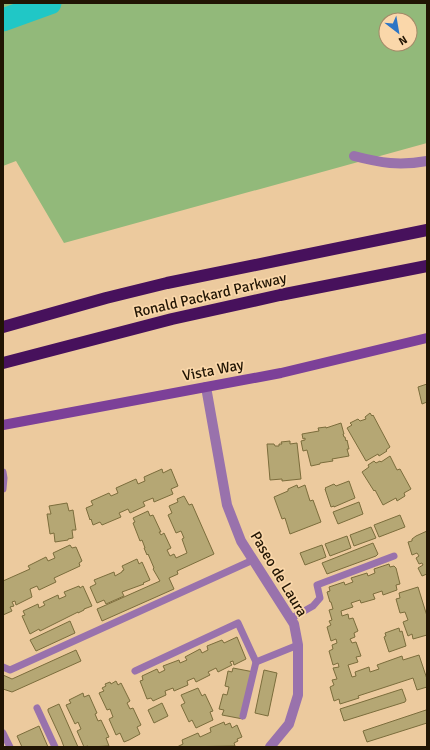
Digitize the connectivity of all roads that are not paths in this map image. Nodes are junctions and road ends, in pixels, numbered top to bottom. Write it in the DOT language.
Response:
graph roads {
  1 [pos="354,156"];
  2 [pos="427,161"];
  3 [pos="427,230"];
  4 [pos="427,266"];
  5 [pos="3,327"];
  6 [pos="427,338"];
  7 [pos="3,363"];
  8 [pos="206,387"];
  9 [pos="3,425"];
  10 [pos="3,476"];
  11 [pos="3,489"];
  12 [pos="394,556"];
  13 [pos="253,560"];
  14 [pos="290,619"];
  15 [pos="298,645"];
  16 [pos="256,662"];
  17 [pos="3,667"];
  18 [pos="134,671"];
  19 [pos="37,708"];
  20 [pos="243,716"];
  21 [pos="3,733"];
  22 [pos="10,747"];
  23 [pos="55,747"];
  24 [pos="270,747"];
  1 -- 2 [label="street"];
  3 -- 5 [label="highway, Ronald Packard Parkway"];
  4 -- 7 [label="highway, Ronald Packard Parkway"];
  6 -- 8 [label="main road, Vista Way"];
  8 -- 9 [label="main road, Vista Way"];
  8 -- 13 [label="street, Paseo de Laura"];
  10 -- 11 [label="lane"];
  12 -- 14 [label="lane"];
  13 -- 14 [label="street, Paseo de Laura"];
  13 -- 17 [label="lane"];
  14 -- 15 [label="street, Paseo de Laura"];
  15 -- 16 [label="lane"];
  15 -- 24 [label="street, Paseo de Laura"];
  16 -- 18 [label="lane"];
  16 -- 20 [label="lane"];
  19 -- 23 [label="lane"];
  21 -- 22 [label="lane"];
}
